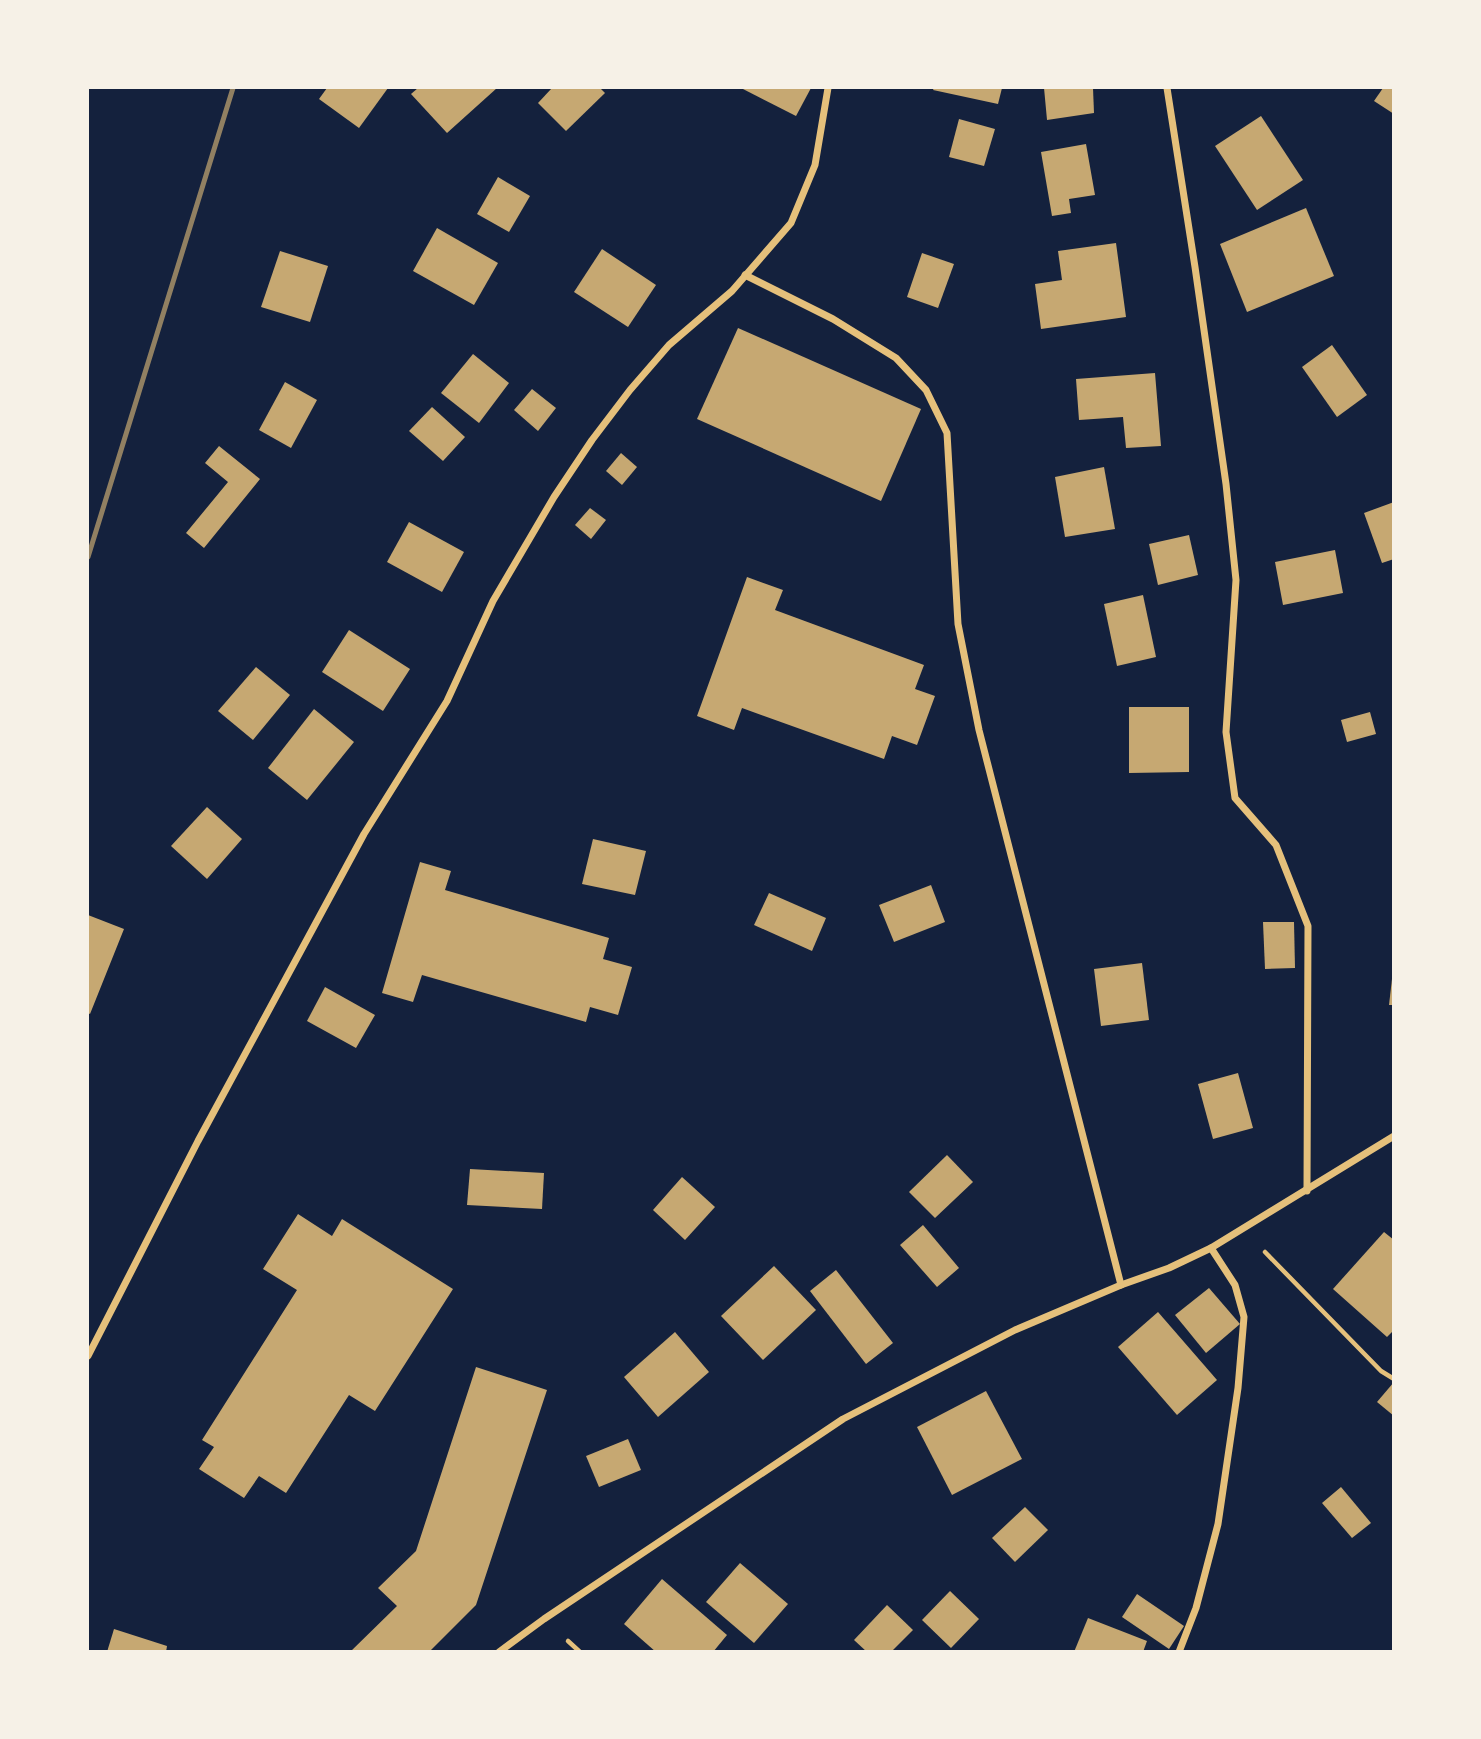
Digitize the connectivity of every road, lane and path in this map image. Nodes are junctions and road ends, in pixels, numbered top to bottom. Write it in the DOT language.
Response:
graph roads {
  1 [pos="828,88"];
  2 [pos="1167,88"];
  3 [pos="745,275"];
  4 [pos="1394,1136"];
  5 [pos="1307,1191"];
  6 [pos="1243,1229"];
  7 [pos="1211,1248"];
  8 [pos="1121,1285"];
  9 [pos="88,1356"];
  10 [pos="1394,1379"];
  11 [pos="499,1651"];
  12 [pos="1180,1651"];
  1 -- 3 [label="street"];
  2 -- 5 [label="street"];
  3 -- 8 [label="street"];
  3 -- 9 [label="street"];
  4 -- 5 [label="street"];
  5 -- 6 [label="street"];
  6 -- 7 [label="street"];
  6 -- 10 [label="path"];
  7 -- 8 [label="street"];
  7 -- 12 [label="street"];
  8 -- 11 [label="street"];
}
